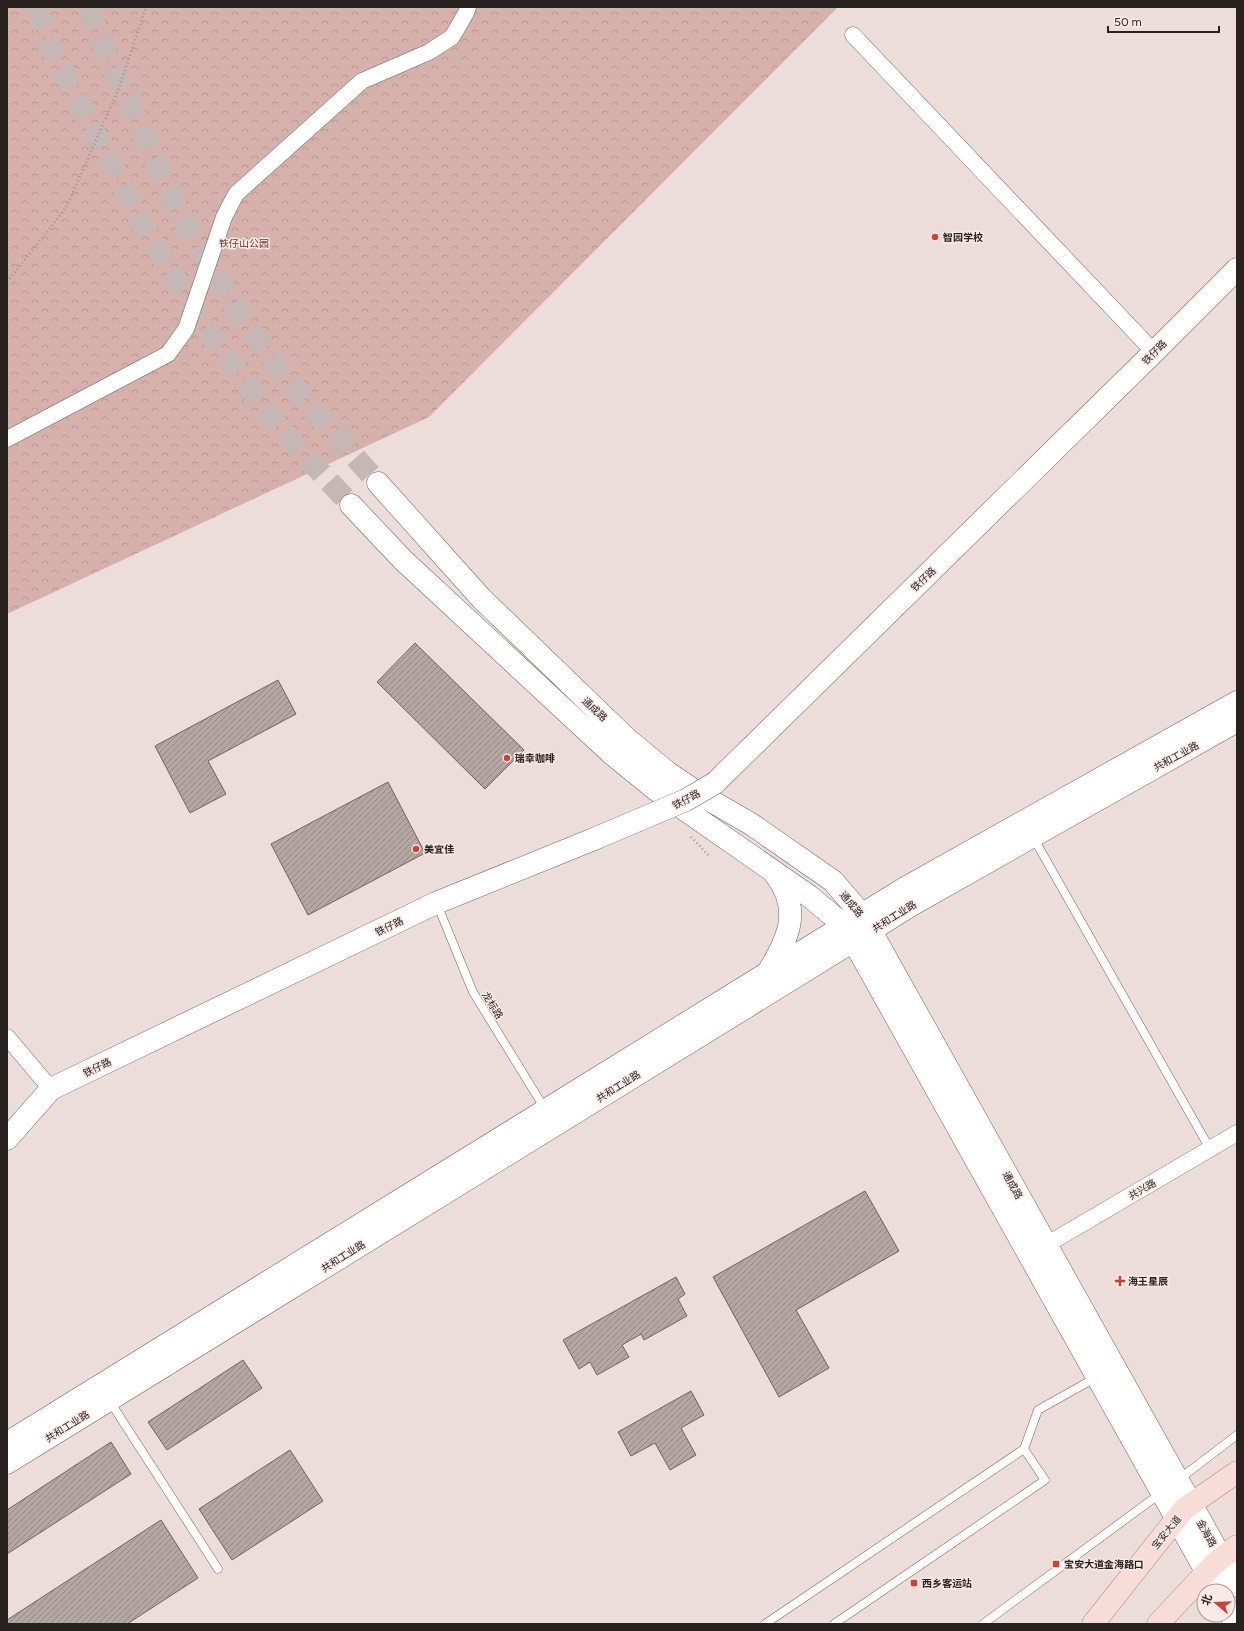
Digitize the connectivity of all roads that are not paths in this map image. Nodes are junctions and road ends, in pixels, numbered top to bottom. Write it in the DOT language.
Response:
graph roads {
  1 [pos="468,7"];
  2 [pos="853,34"];
  3 [pos="1237,269"];
  4 [pos="1154,352"];
  5 [pos="7,439"];
  6 [pos="378,483"];
  7 [pos="351,505"];
  8 [pos="1237,702"];
  9 [pos="1237,721"];
  10 [pos="1033,836"];
  11 [pos="770,869"];
  12 [pos="436,903"];
  13 [pos="858,928"];
  14 [pos="768,973"];
  15 [pos="7,1037"];
  16 [pos="51,1089"];
  17 [pos="545,1111"];
  18 [pos="1237,1133"];
  19 [pos="7,1138"];
  20 [pos="1210,1149"];
  21 [pos="1046,1245"];
  22 [pos="1097,1377"];
  23 [pos="104,1393"];
  24 [pos="1237,1435"];
  25 [pos="7,1443"];
  26 [pos="1024,1449"];
  27 [pos="7,1463"];
  28 [pos="1237,1472"];
  29 [pos="1170,1486"];
  30 [pos="1184,1512"];
  31 [pos="1222,1559"];
  32 [pos="218,1569"];
  33 [pos="1218,1583"];
  34 [pos="1237,1586"];
  35 [pos="765,1624"];
  36 [pos="834,1624"];
  37 [pos="983,1624"];
  38 [pos="1093,1624"];
  39 [pos="1158,1624"];
  1 -- 5 [label="street"];
  2 -- 4 [label="street"];
  3 -- 4 [label="street, 铁仔路"];
  4 -- 12 [label="street, 铁仔路, bridge"];
  6 -- 13 [label="street, 通成路"];
  7 -- 11 [label="street, 通成路"];
  8 -- 13 [label="street, 共和工业路"];
  9 -- 10 [label="street, 共和工业路"];
  10 -- 13 [label="street, 共和工业路"];
  10 -- 20 [label="lane"];
  11 -- 13 [label="street, 通成路"];
  11 -- 14 [label="street"];
  12 -- 16 [label="street, 铁仔路"];
  12 -- 17 [label="lane, 龙标路"];
  13 -- 14 [label="street, 共和工业路"];
  13 -- 21 [label="street, 通成路"];
  13 -- 22 [label="street, 通成路"];
  13 -- 23 [label="street, 共和工业路"];
  14 -- 17 [label="street, 共和工业路"];
  15 -- 16 [label="street"];
  16 -- 19 [label="street, 铁仔路"];
  17 -- 23 [label="street, 共和工业路"];
  18 -- 20 [label="street, 共兴路"];
  20 -- 21 [label="street, 共兴路"];
  21 -- 29 [label="street, 通成路"];
  22 -- 26 [label="lane"];
  22 -- 29 [label="street, 通成路"];
  23 -- 25 [label="street, 共和工业路"];
  23 -- 27 [label="street, 共和工业路"];
  23 -- 32 [label="lane"];
  24 -- 29 [label="lane"];
  26 -- 35 [label="lane"];
  26 -- 36 [label="lane"];
  28 -- 30 [label="main road, 宝安大道"];
  29 -- 30 [label="street, 金海路"];
  29 -- 37 [label="lane"];
  30 -- 31 [label="street, 金海路"];
  30 -- 38 [label="main road, 宝安大道"];
  31 -- 33 [label="street, 金海路"];
  31 -- 34 [label="street, 金海路"];
  31 -- 39 [label="main road"];
}
